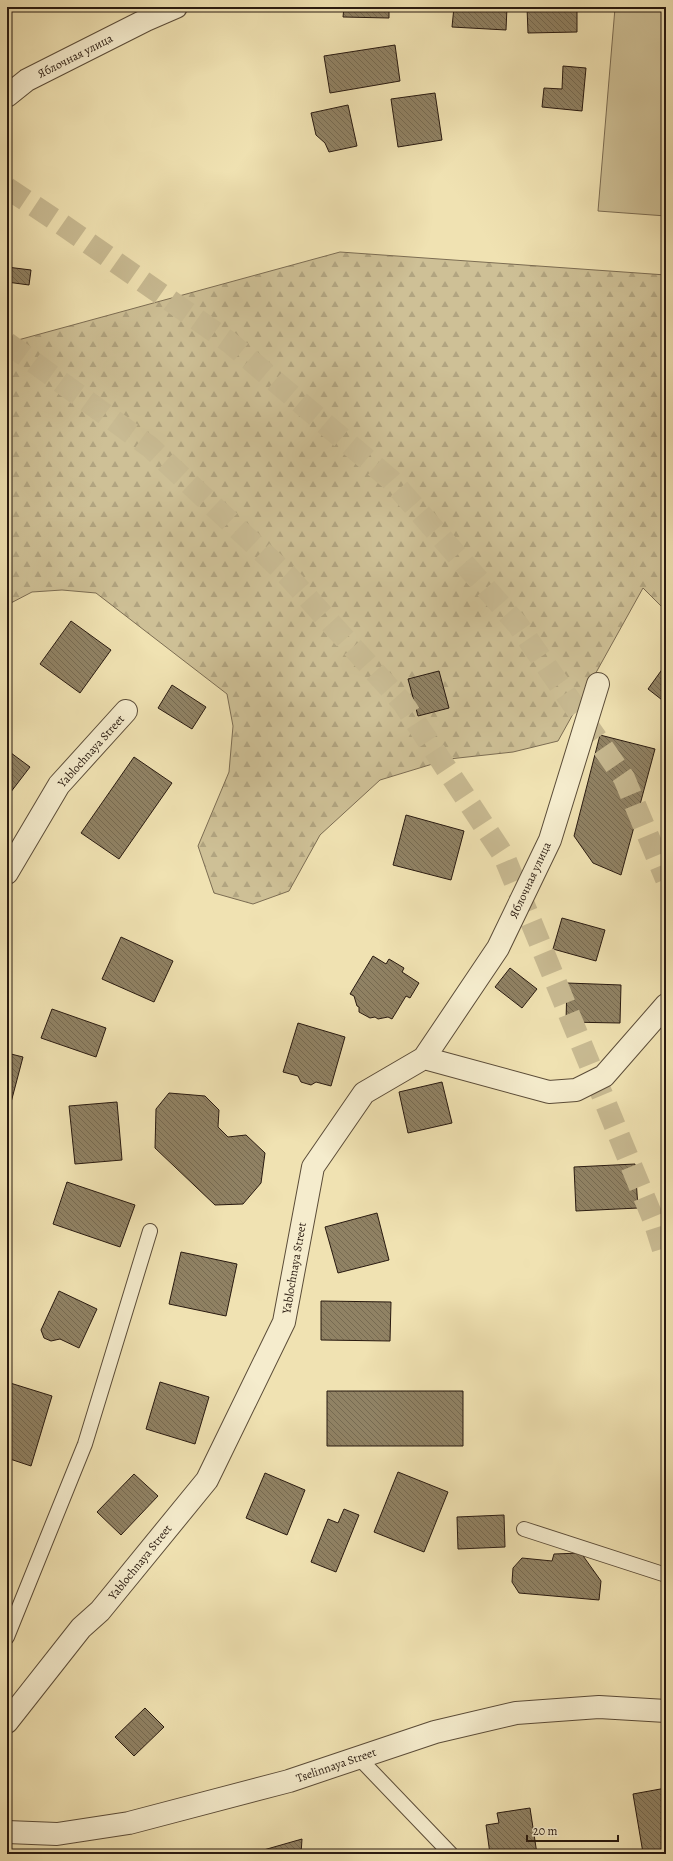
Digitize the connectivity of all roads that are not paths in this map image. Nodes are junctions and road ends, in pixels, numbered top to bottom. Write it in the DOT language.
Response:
graph roads {
  1 [pos="176,7"];
  2 [pos="146,13"];
  3 [pos="7,96"];
  4 [pos="598,684"];
  5 [pos="126,711"];
  6 [pos="7,873"];
  7 [pos="666,1005"];
  8 [pos="424,1058"];
  9 [pos="150,1231"];
  10 [pos="524,1528"];
  11 [pos="666,1575"];
  12 [pos="7,1637"];
  13 [pos="666,1711"];
  14 [pos="7,1722"];
  15 [pos="359,1758"];
  16 [pos="7,1832"];
  17 [pos="451,1854"];
  1 -- 2 [label="street, Яблочная улица"];
  2 -- 3 [label="street, Яблочная улица"];
  4 -- 8 [label="street, Яблочная улица"];
  5 -- 6 [label="street, Yablochnaya Street"];
  7 -- 8 [label="street"];
  8 -- 14 [label="street, Yablochnaya Street"];
  9 -- 12 [label="lane"];
  10 -- 11 [label="lane"];
  13 -- 15 [label="street, Tselinnaya Street"];
  15 -- 16 [label="street, Tselinnaya Street"];
  15 -- 17 [label="lane"];
}
